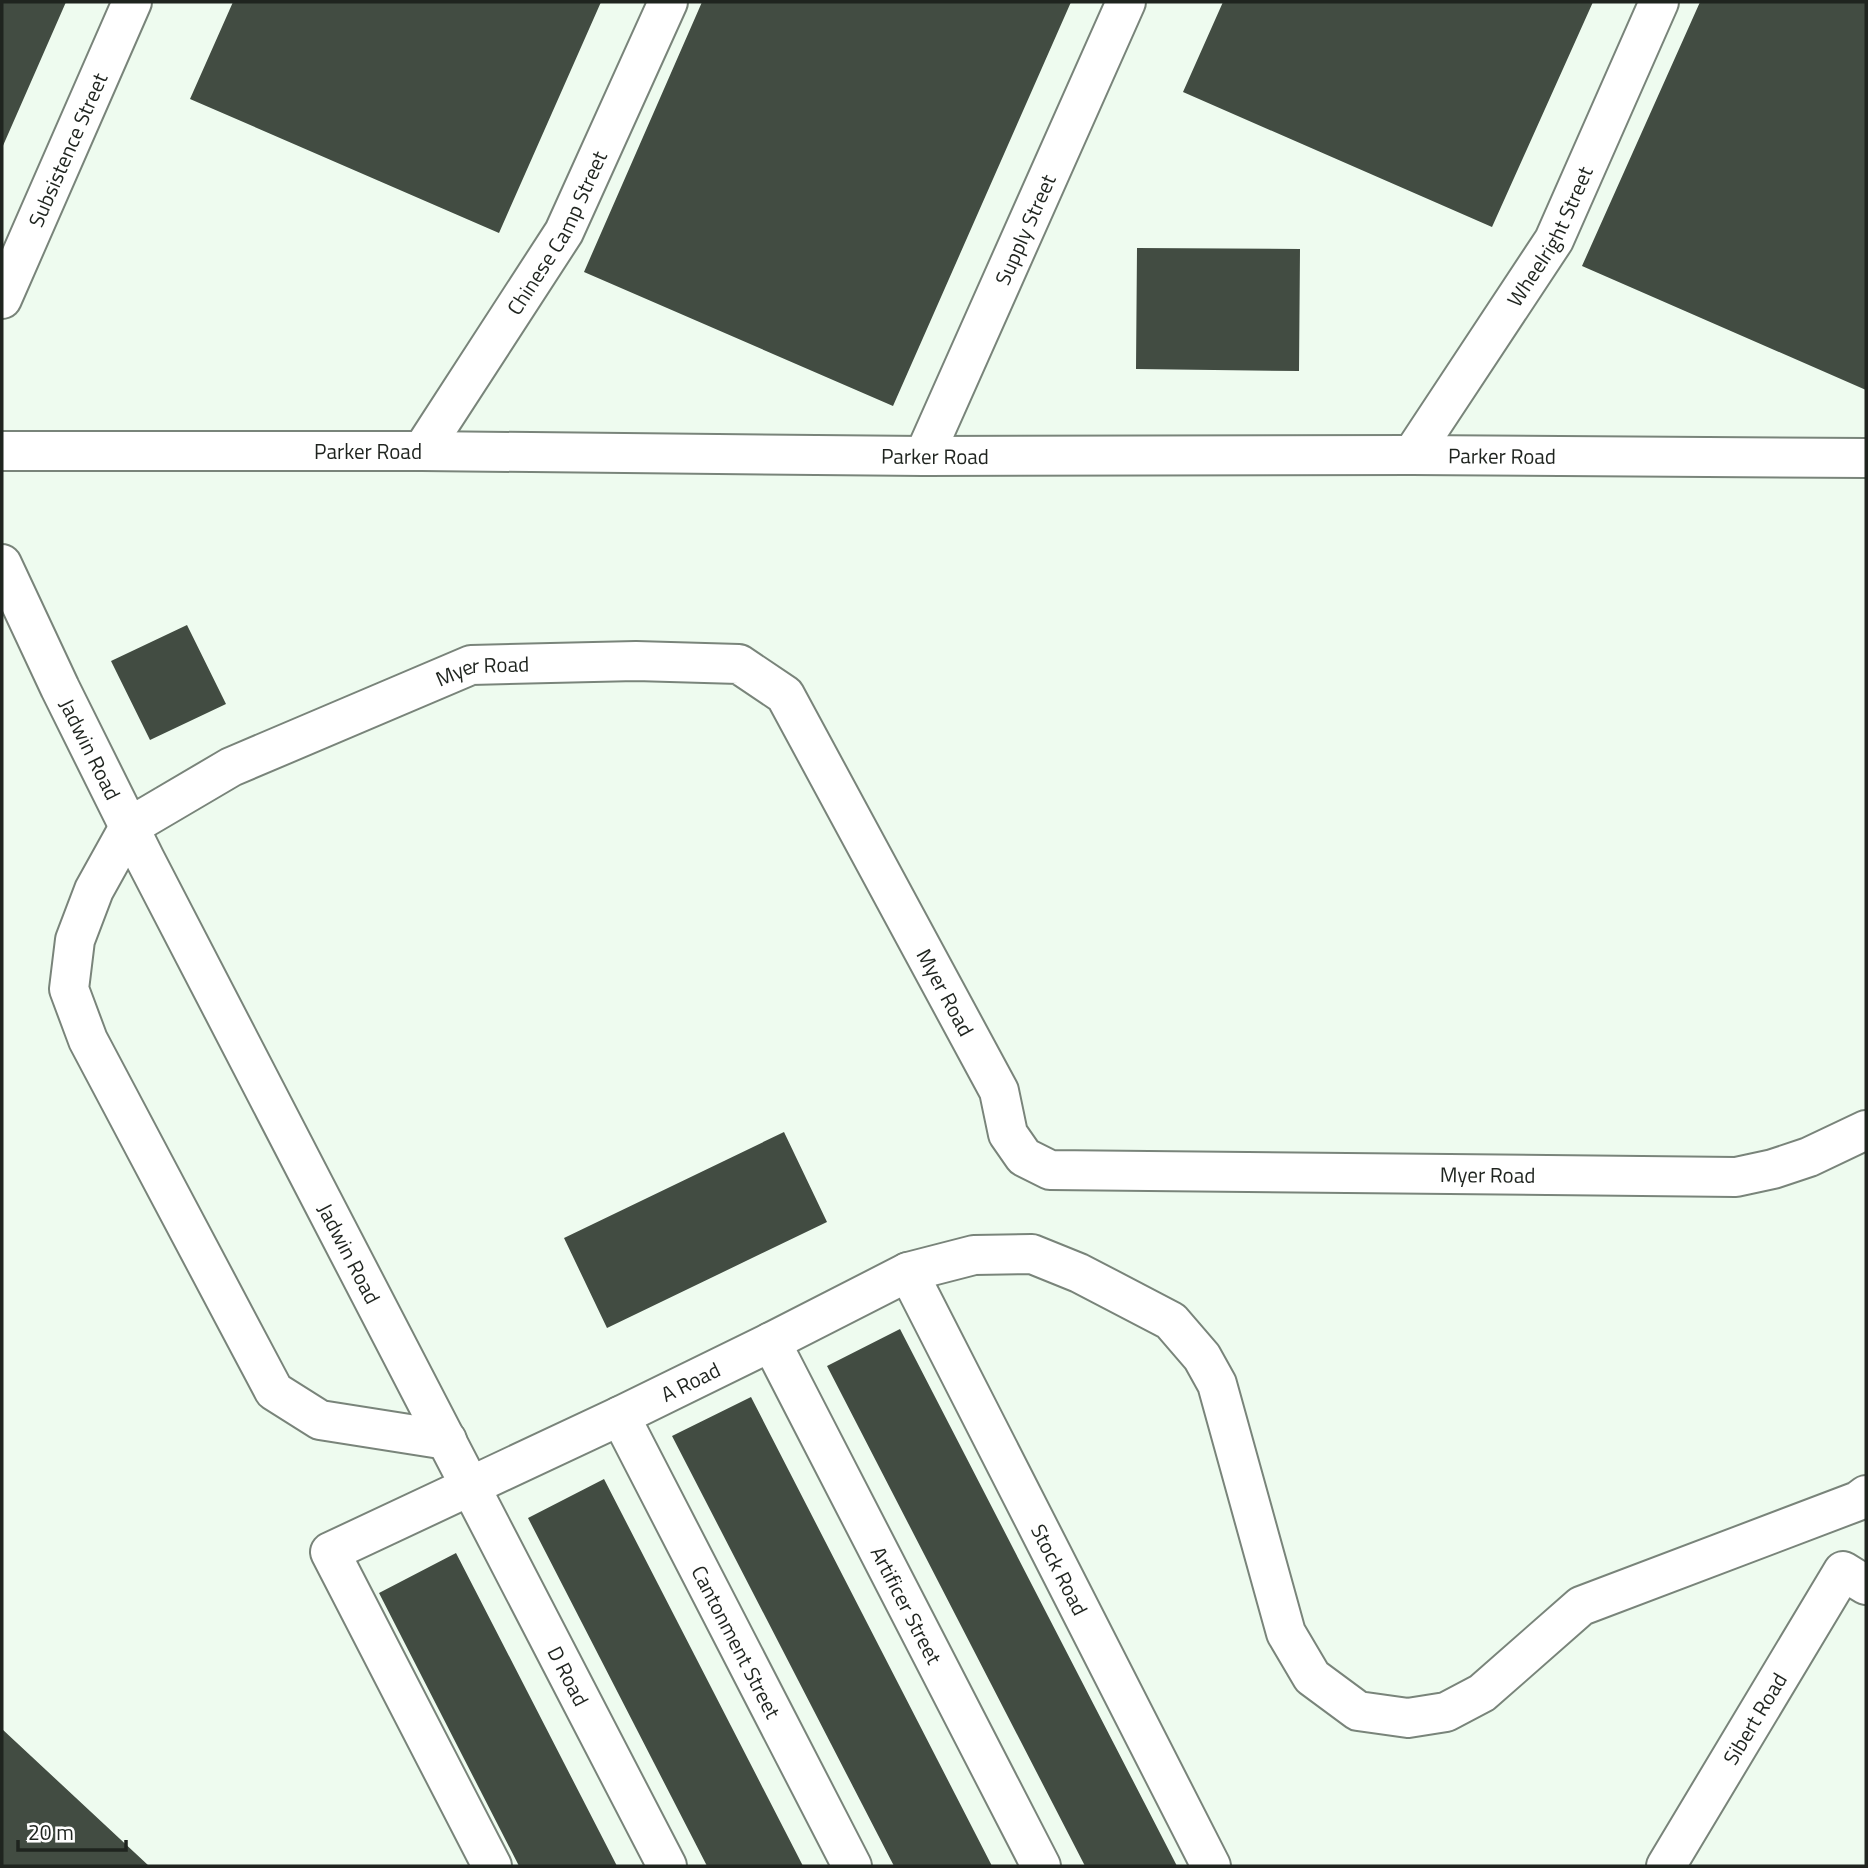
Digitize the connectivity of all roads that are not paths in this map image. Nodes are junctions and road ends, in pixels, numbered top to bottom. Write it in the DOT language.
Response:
graph roads {
  1 [pos="132,2"];
  2 [pos="668,2"];
  3 [pos="1126,2"];
  4 [pos="1659,2"];
  5 [pos="2,299"];
  6 [pos="2,451"];
  7 [pos="422,451"];
  8 [pos="1412,455"];
  9 [pos="924,456"];
  10 [pos="1866,458"];
  11 [pos="2,564"];
  12 [pos="129,827"];
  13 [pos="1866,1130"];
  14 [pos="908,1272"];
  15 [pos="771,1342"];
  16 [pos="620,1416"];
  17 [pos="447,1440"];
  18 [pos="470,1485"];
  19 [pos="1866,1495"];
  20 [pos="1854,1578"];
  21 [pos="492,1866"];
  22 [pos="667,1866"];
  23 [pos="852,1866"];
  24 [pos="1041,1866"];
  25 [pos="1212,1866"];
  26 [pos="1666,1866"];
  1 -- 5 [label="street, Subsistence Street"];
  2 -- 7 [label="street, Chinese Camp Street"];
  3 -- 9 [label="street, Supply Street"];
  4 -- 8 [label="street, Wheelright Street"];
  6 -- 7 [label="street, Parker Road"];
  7 -- 9 [label="street, Parker Road"];
  8 -- 9 [label="street, Parker Road"];
  8 -- 10 [label="street, Parker Road"];
  11 -- 12 [label="street, Jadwin Road"];
  12 -- 13 [label="street, Myer Road"];
  12 -- 17 [label="street, Jadwin Road"];
  12 -- 17 [label="street"];
  14 -- 15 [label="street, A Road"];
  14 -- 19 [label="street, A Road"];
  14 -- 25 [label="street, Stock Road"];
  15 -- 16 [label="street, A Road"];
  15 -- 24 [label="street, Artificer Street"];
  16 -- 18 [label="street, A Road"];
  16 -- 23 [label="street, Cantonment Street"];
  17 -- 18 [label="street, Jadwin Road"];
  18 -- 21 [label="street"];
  18 -- 22 [label="street, D Road"];
  20 -- 26 [label="street, Sibert Road"];
}
